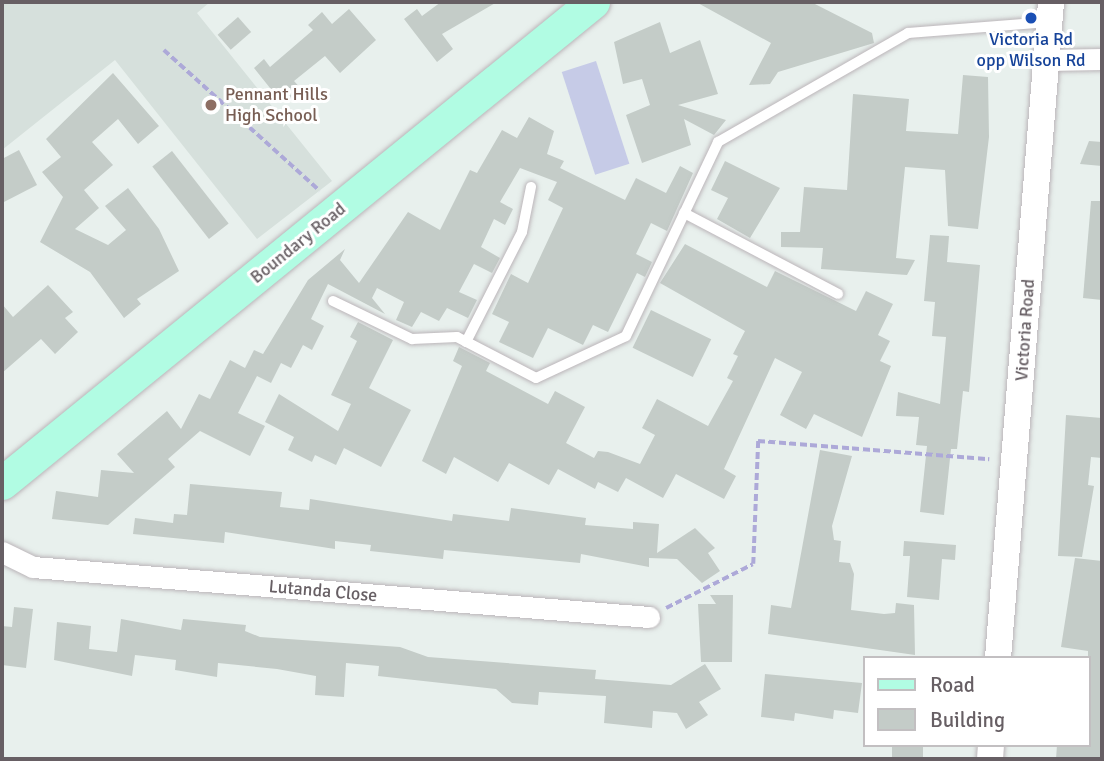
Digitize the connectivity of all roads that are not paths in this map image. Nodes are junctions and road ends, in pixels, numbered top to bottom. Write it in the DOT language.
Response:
graph roads {
  1 [pos="593,2"];
  2 [pos="1050,12"];
  3 [pos="1102,59"];
  4 [pos="1046,60"];
  5 [pos="531,187"];
  6 [pos="684,213"];
  7 [pos="838,294"];
  8 [pos="333,301"];
  9 [pos="466,342"];
  10 [pos="2,483"];
  11 [pos="2,552"];
  12 [pos="649,617"];
  13 [pos="998,656"];
  1 -- 10 [label="main road, Boundary Road"];
  2 -- 4 [label="street, Victoria Road"];
  2 -- 6 [label="lane"];
  3 -- 4 [label="street"];
  4 -- 13 [label="street, Victoria Road"];
  5 -- 9 [label="lane"];
  6 -- 7 [label="lane"];
  6 -- 9 [label="lane"];
  8 -- 9 [label="lane"];
  11 -- 12 [label="street, Lutanda Close"];
}
